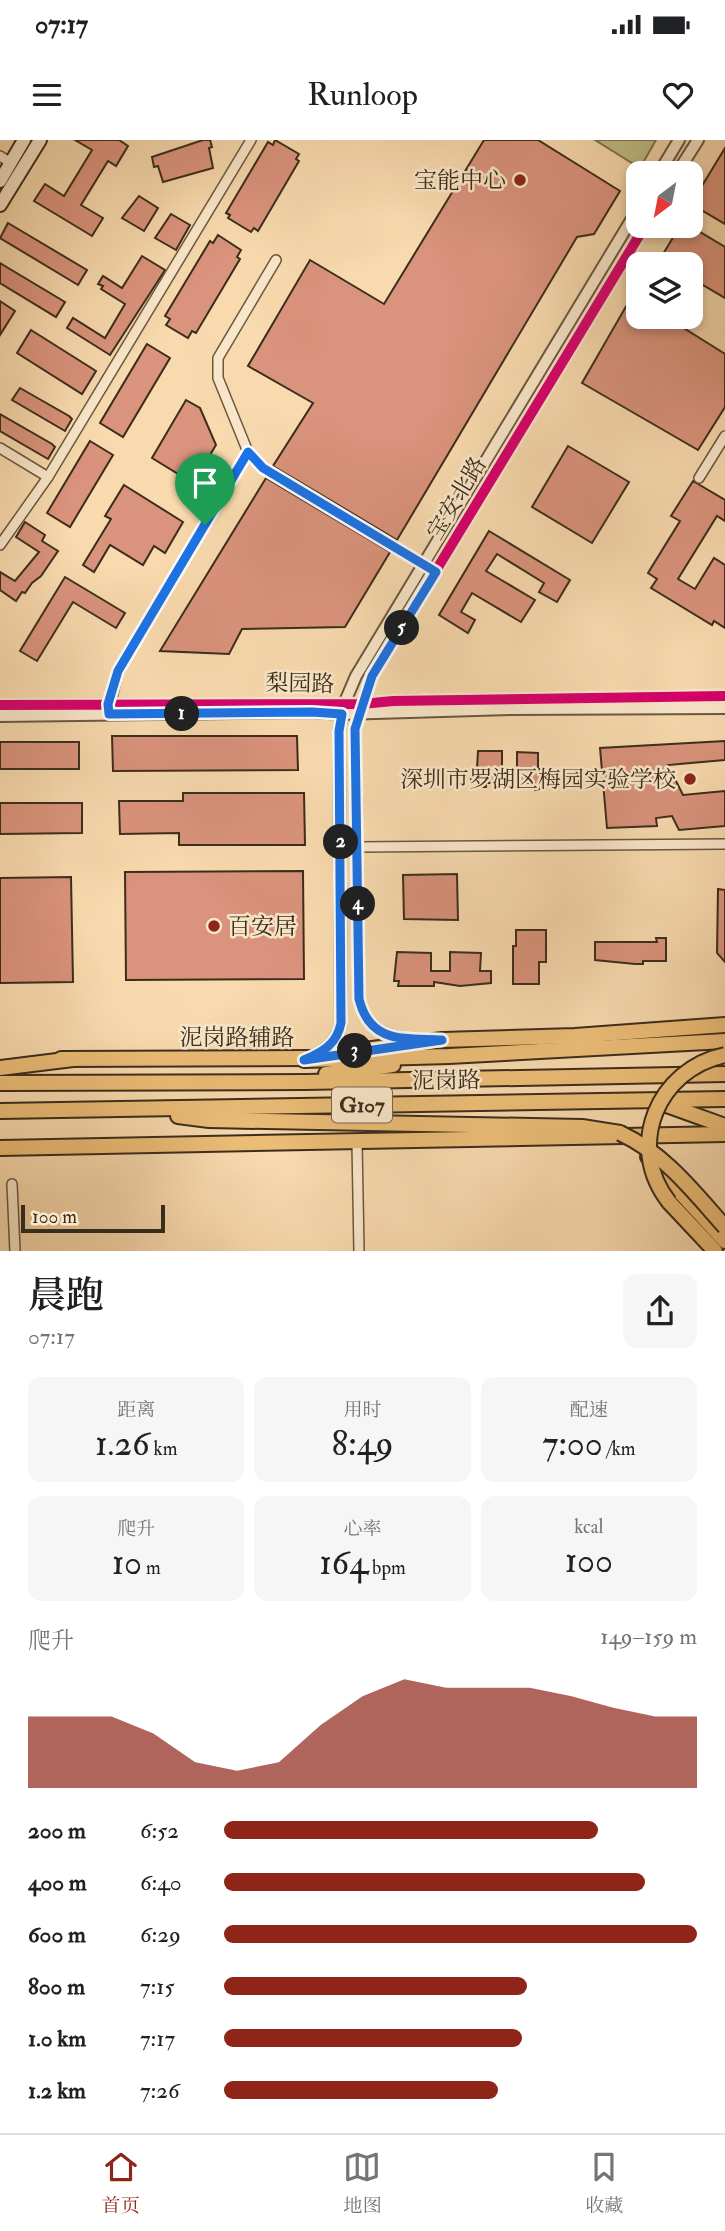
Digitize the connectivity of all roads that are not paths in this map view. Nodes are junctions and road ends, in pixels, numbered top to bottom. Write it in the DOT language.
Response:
graph roads {
  1 [pos="24,140"];
  2 [pos="40,140"];
  3 [pos="251,140"];
  4 [pos="679,140"];
  5 [pos="698,140"];
  6 [pos="6,159"];
  7 [pos="666,161"];
  8 [pos="685,161"];
  9 [pos="0,181"];
  10 [pos="0,205"];
  11 [pos="626,228"];
  12 [pos="638,238"];
  13 [pos="276,260"];
  14 [pos="725,436"];
  15 [pos="0,448"];
  16 [pos="248,452"];
  17 [pos="48,477"];
  18 [pos="699,478"];
  19 [pos="0,545"];
  20 [pos="423,564"];
  21 [pos="436,572"];
  22 [pos="725,696"];
  23 [pos="0,705"];
  24 [pos="360,708"];
  25 [pos="725,708"];
  26 [pos="109,709"];
  27 [pos="343,709"];
  28 [pos="0,716"];
  29 [pos="725,844"];
  30 [pos="357,846"];
  31 [pos="725,1025"];
  32 [pos="442,1040"];
  33 [pos="725,1041"];
  34 [pos="725,1055"];
  35 [pos="449,1056"];
  36 [pos="74,1059"];
  37 [pos="0,1060"];
  38 [pos="304,1060"];
  39 [pos="0,1068"];
  40 [pos="725,1074"];
  41 [pos="306,1082"];
  42 [pos="0,1083"];
  43 [pos="725,1099"];
  44 [pos="650,1100"];
  45 [pos="133,1110"];
  46 [pos="0,1111"];
  47 [pos="725,1126"];
  48 [pos="482,1127"];
  49 [pos="725,1134"];
  50 [pos="614,1136"];
  51 [pos="305,1143"];
  52 [pos="357,1143"];
  53 [pos="0,1148"];
  54 [pos="12,1184"];
  55 [pos="725,1227"];
  56 [pos="725,1241"];
  57 [pos="15,1251"];
  58 [pos="359,1251"];
  59 [pos="715,1251"];
  1 -- 6 [label="main road"];
  2 -- 10 [label="main road"];
  3 -- 17 [label="street"];
  4 -- 7 [label="street"];
  5 -- 8 [label="street"];
  6 -- 9 [label="main road"];
  11 -- 20 [label="street, 宝安北路"];
  12 -- 21 [label="street, 宝安北路"];
  13 -- 16 [label="street"];
  14 -- 18 [label="street"];
  15 -- 17 [label="street"];
  16 -- 20 [label="street"];
  16 -- 26 [label="street"];
  17 -- 19 [label="street"];
  20 -- 21 [label="street"];
  20 -- 27 [label="street, 宝安北路"];
  21 -- 24 [label="street, 宝安北路"];
  22 -- 24 [label="street, 梨园路"];
  23 -- 26 [label="street, 梨园路"];
  24 -- 25 [label="street, 梨园路"];
  24 -- 27 [label="street, 梨园路"];
  24 -- 30 [label="street, 宝安北路"];
  26 -- 27 [label="street, 梨园路"];
  26 -- 28 [label="street, 梨园路"];
  27 -- 38 [label="street, 宝安北路"];
  29 -- 30 [label="street"];
  30 -- 32 [label="street, 宝安北路"];
  31 -- 32 [label="main road, 泥岗路辅路"];
  32 -- 38 [label="main road, 泥岗路辅路"];
  33 -- 35 [label="main road"];
  34 -- 59 [label="main road, bridge"];
  35 -- 38 [label="main road"];
  35 -- 41 [label="main road"];
  36 -- 37 [label="main road, 泥岗路辅路"];
  36 -- 38 [label="main road, 泥岗路辅路"];
  36 -- 39 [label="main road"];
  40 -- 41 [label="main road, 泥岗路 / G107"];
  41 -- 42 [label="main road, 泥岗路 / G107"];
  43 -- 44 [label="main road, 泥岗路 / G107"];
  44 -- 45 [label="main road, 泥岗路 / G107"];
  44 -- 47 [label="main road"];
  45 -- 46 [label="main road, 泥岗路 / G107"];
  45 -- 48 [label="main road"];
  48 -- 50 [label="main road"];
  48 -- 51 [label="main road"];
  49 -- 50 [label="main road"];
  50 -- 52 [label="main road"];
  50 -- 55 [label="main road, bridge"];
  50 -- 56 [label="main road"];
  51 -- 52 [label="main road"];
  51 -- 53 [label="main road"];
  52 -- 58 [label="street"];
  54 -- 57 [label="street"];
}
